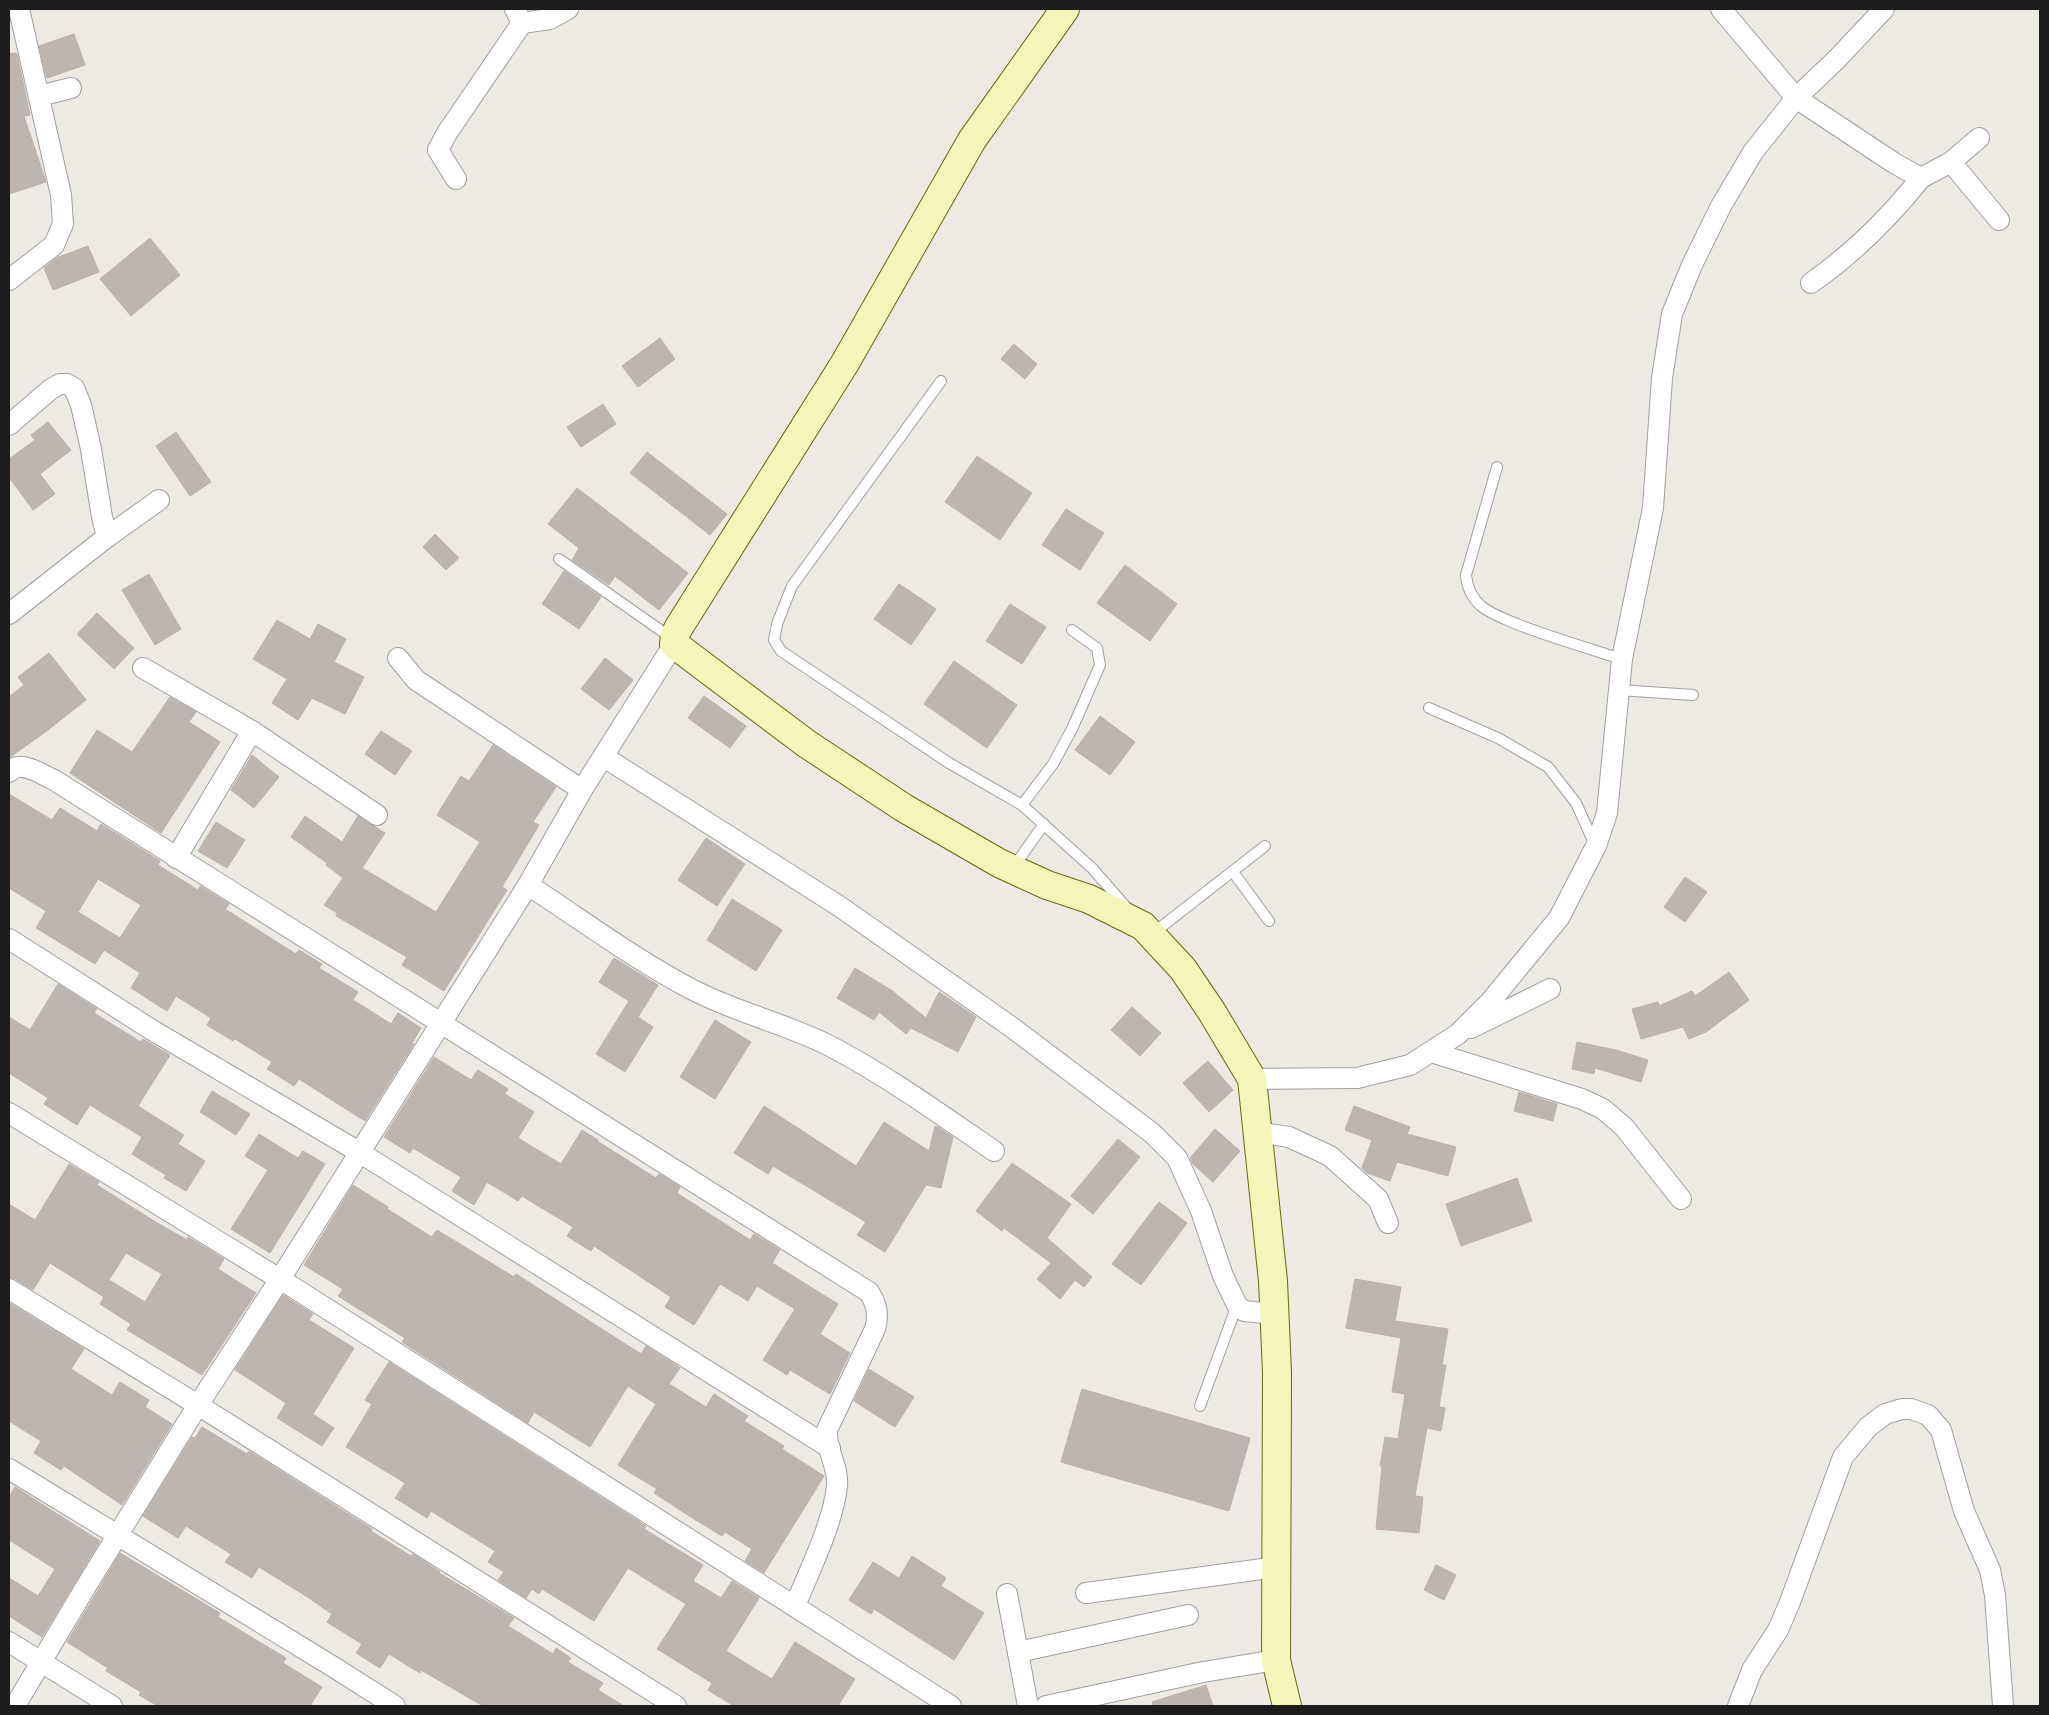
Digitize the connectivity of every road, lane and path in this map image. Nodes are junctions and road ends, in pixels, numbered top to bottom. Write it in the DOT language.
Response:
graph roads {
  1 [pos="19,9"];
  2 [pos="568,9"];
  3 [pos="1065,9"];
  4 [pos="1721,9"];
  5 [pos="1884,9"];
  6 [pos="518,16"];
  7 [pos="71,88"];
  8 [pos="40,96"];
  9 [pos="1796,98"];
  10 [pos="1979,138"];
  11 [pos="1951,162"];
  12 [pos="1921,178"];
  13 [pos="456,179"];
  14 [pos="1999,220"];
  15 [pos="9,280"];
  16 [pos="1811,283"];
  17 [pos="941,381"];
  18 [pos="9,425"];
  19 [pos="1497,467"];
  20 [pos="160,500"];
  21 [pos="107,537"];
  22 [pos="559,559"];
  23 [pos="9,614"];
  24 [pos="1072,630"];
  25 [pos="674,642"];
  26 [pos="398,658"];
  27 [pos="1622,658"];
  28 [pos="143,668"];
  29 [pos="1618,690"];
  30 [pos="1693,695"];
  31 [pos="1429,708"];
  32 [pos="252,731"];
  33 [pos="604,757"];
  34 [pos="9,772"];
  35 [pos="582,790"];
  36 [pos="1022,805"];
  37 [pos="377,815"];
  38 [pos="1044,824"];
  39 [pos="1265,846"];
  40 [pos="1596,846"];
  41 [pos="176,858"];
  42 [pos="1012,869"];
  43 [pos="1233,872"];
  44 [pos="528,885"];
  45 [pos="1269,921"];
  46 [pos="1147,930"];
  47 [pos="9,939"];
  48 [pos="1550,990"];
  49 [pos="441,1023"];
  50 [pos="1458,1034"];
  51 [pos="1431,1052"];
  52 [pos="1252,1079"];
  53 [pos="9,1113"];
  54 [pos="1257,1132"];
  55 [pos="994,1151"];
  56 [pos="359,1152"];
  57 [pos="1681,1199"];
  58 [pos="1388,1223"];
  59 [pos="280,1279"];
  60 [pos="9,1289"];
  61 [pos="1237,1305"];
  62 [pos="1274,1314"];
  63 [pos="198,1405"];
  64 [pos="1200,1406"];
  65 [pos="830,1448"];
  66 [pos="9,1469"];
  67 [pos="118,1536"];
  68 [pos="1277,1567"];
  69 [pos="1086,1593"];
  70 [pos="1007,1594"];
  71 [pos="794,1606"];
  72 [pos="1188,1615"];
  73 [pos="9,1642"];
  74 [pos="1018,1652"];
  75 [pos="1276,1660"];
  76 [pos="41,1662"];
  77 [pos="15,1706"];
  78 [pos="112,1706"];
  79 [pos="395,1706"];
  80 [pos="676,1706"];
  81 [pos="951,1706"];
  82 [pos="1028,1706"];
  83 [pos="1046,1706"];
  84 [pos="1287,1706"];
  85 [pos="1738,1706"];
  86 [pos="2003,1706"];
  1 -- 8 [label="street"];
  2 -- 6 [label="street"];
  3 -- 25 [label="street"];
  4 -- 9 [label="street"];
  5 -- 9 [label="street"];
  6 -- 13 [label="street"];
  7 -- 8 [label="street"];
  8 -- 15 [label="street"];
  9 -- 12 [label="street"];
  9 -- 27 [label="street"];
  10 -- 11 [label="street"];
  11 -- 12 [label="street"];
  11 -- 14 [label="street"];
  12 -- 16 [label="street"];
  17 -- 36 [label="lane"];
  18 -- 21 [label="street"];
  19 -- 27 [label="lane"];
  20 -- 21 [label="street"];
  21 -- 23 [label="street"];
  22 -- 25 [label="lane"];
  24 -- 36 [label="lane"];
  25 -- 33 [label="street"];
  25 -- 42 [label="street"];
  26 -- 35 [label="street"];
  27 -- 29 [label="street"];
  28 -- 32 [label="street"];
  29 -- 30 [label="lane"];
  29 -- 40 [label="street"];
  31 -- 40 [label="lane"];
  32 -- 37 [label="street"];
  32 -- 41 [label="street"];
  33 -- 35 [label="street"];
  33 -- 61 [label="street"];
  34 -- 41 [label="street"];
  35 -- 44 [label="street"];
  36 -- 38 [label="lane"];
  38 -- 42 [label="lane"];
  38 -- 46 [label="lane"];
  39 -- 43 [label="lane"];
  40 -- 50 [label="street"];
  41 -- 49 [label="street"];
  42 -- 46 [label="street"];
  43 -- 45 [label="lane"];
  43 -- 46 [label="lane"];
  44 -- 49 [label="street"];
  44 -- 55 [label="street"];
  46 -- 52 [label="street"];
  47 -- 56 [label="street"];
  48 -- 50 [label="street"];
  49 -- 56 [label="street"];
  49 -- 65 [label="street"];
  50 -- 51 [label="street"];
  51 -- 52 [label="street"];
  51 -- 57 [label="street"];
  52 -- 54 [label="street"];
  53 -- 59 [label="street"];
  54 -- 58 [label="street"];
  54 -- 62 [label="street"];
  56 -- 59 [label="street"];
  56 -- 65 [label="street"];
  59 -- 63 [label="street"];
  59 -- 71 [label="street"];
  60 -- 63 [label="street"];
  61 -- 62 [label="street"];
  61 -- 64 [label="lane"];
  62 -- 68 [label="street"];
  63 -- 67 [label="street"];
  63 -- 80 [label="street"];
  65 -- 71 [label="street"];
  66 -- 67 [label="street"];
  67 -- 76 [label="street"];
  67 -- 79 [label="street"];
  68 -- 69 [label="street"];
  68 -- 75 [label="street"];
  70 -- 74 [label="street"];
  71 -- 81 [label="street"];
  72 -- 74 [label="street"];
  73 -- 76 [label="street"];
  74 -- 82 [label="street"];
  75 -- 83 [label="street"];
  75 -- 84 [label="street"];
  76 -- 77 [label="street"];
  76 -- 78 [label="street"];
  85 -- 86 [label="street"];
}
